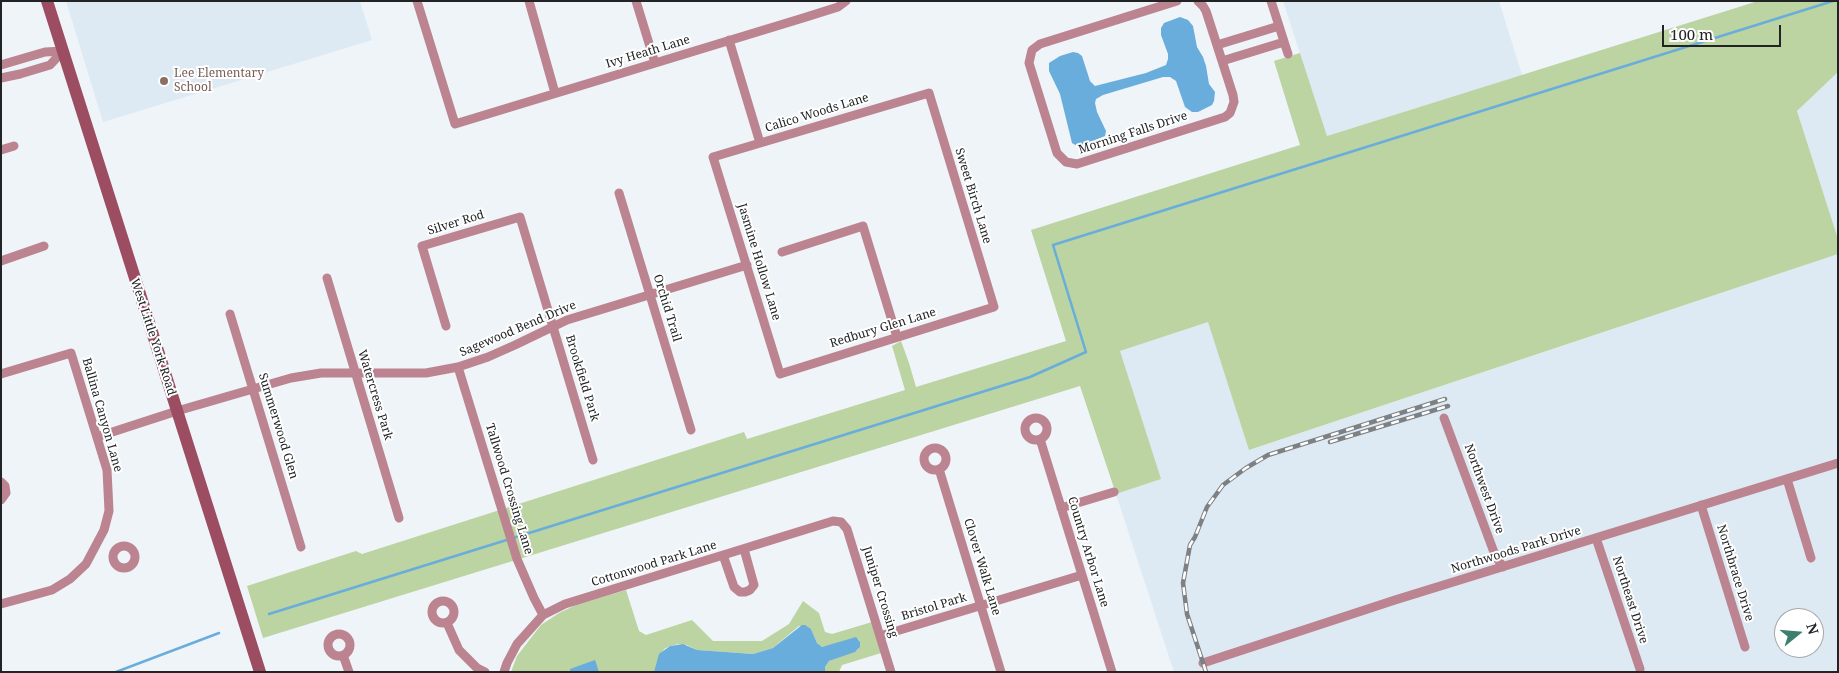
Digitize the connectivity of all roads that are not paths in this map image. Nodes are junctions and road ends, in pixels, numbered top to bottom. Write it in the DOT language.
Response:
graph roads {
  1 [pos="47,1"];
  2 [pos="417,1"];
  3 [pos="529,1"];
  4 [pos="636,1"];
  5 [pos="846,1"];
  6 [pos="1177,1"];
  7 [pos="1198,1"];
  8 [pos="1271,1"];
  9 [pos="1279,26"];
  10 [pos="1246,36"];
  11 [pos="729,40"];
  12 [pos="1284,42"];
  13 [pos="1218,45"];
  14 [pos="63,51"];
  15 [pos="1251,52"];
  16 [pos="1288,54"];
  17 [pos="1222,62"];
  18 [pos="655,63"];
  19 [pos="1,66"];
  20 [pos="1,78"];
  21 [pos="555,93"];
  22 [pos="928,93"];
  23 [pos="760,143"];
  24 [pos="14,146"];
  25 [pos="1,150"];
  26 [pos="714,157"];
  27 [pos="619,193"];
  28 [pos="520,217"];
  29 [pos="44,246"];
  30 [pos="782,252"];
  31 [pos="1,261"];
  32 [pos="747,265"];
  33 [pos="327,278"];
  34 [pos="650,295"];
  35 [pos="994,307"];
  36 [pos="230,314"];
  37 [pos="446,326"];
  38 [pos="553,326"];
  39 [pos="897,337"];
  40 [pos="458,367"];
  41 [pos="355,373"];
  42 [pos="1,374"];
  43 [pos="780,374"];
  44 [pos="253,388"];
  45 [pos="177,411"];
  46 [pos="1444,418"];
  47 [pos="691,430"];
  48 [pos="97,437"];
  49 [pos="1040,440"];
  50 [pos="593,460"];
  51 [pos="1838,463"];
  52 [pos="939,469"];
  53 [pos="1787,478"];
  54 [pos="1,482"];
  55 [pos="1114,492"];
  56 [pos="1,500"];
  57 [pos="1701,505"];
  58 [pos="1061,508"];
  59 [pos="399,518"];
  60 [pos="841,522"];
  61 [pos="1596,538"];
  62 [pos="97,544"];
  63 [pos="301,547"];
  64 [pos="744,549"];
  65 [pos="113,553"];
  66 [pos="723,555"];
  67 [pos="1811,558"];
  68 [pos="1503,567"];
  69 [pos="1082,574"];
  70 [pos="1,604"];
  71 [pos="981,605"];
  72 [pos="543,616"];
  73 [pos="447,622"];
  74 [pos="880,636"];
  75 [pos="1744,647"];
  76 [pos="343,655"];
  77 [pos="1203,662"];
  78 [pos="1640,669"];
  79 [pos="260,672"];
  80 [pos="349,672"];
  81 [pos="485,672"];
  82 [pos="504,672"];
  83 [pos="892,672"];
  84 [pos="1001,672"];
  85 [pos="1112,672"];
  1 -- 14 [label="main road, West Little York Road"];
  2 -- 21 [label="street, Ivy Heath Lane"];
  3 -- 21 [label="street"];
  4 -- 18 [label="street"];
  5 -- 11 [label="street, Ivy Heath Lane"];
  6 -- 17 [label="street, Morning Falls Drive"];
  7 -- 13 [label="street"];
  8 -- 9 [label="street"];
  9 -- 10 [label="street"];
  9 -- 12 [label="street"];
  10 -- 13 [label="street"];
  10 -- 15 [label="street"];
  11 -- 18 [label="street, Ivy Heath Lane"];
  11 -- 23 [label="street"];
  12 -- 15 [label="street"];
  12 -- 16 [label="street"];
  13 -- 17 [label="street"];
  14 -- 19 [label="street"];
  14 -- 20 [label="street"];
  14 -- 45 [label="main road, West Little York Road"];
  15 -- 17 [label="street"];
  18 -- 21 [label="street, Ivy Heath Lane"];
  22 -- 23 [label="street, Calico Woods Lane"];
  22 -- 35 [label="street, Sweet Birch Lane"];
  23 -- 26 [label="street, Calico Woods Lane"];
  24 -- 25 [label="street"];
  26 -- 32 [label="street, Jasmine Hollow Lane"];
  27 -- 34 [label="street, Orchid Trail"];
  28 -- 37 [label="street, Silver Rod"];
  28 -- 38 [label="street, Brookfield Park"];
  29 -- 31 [label="street"];
  30 -- 39 [label="street"];
  32 -- 34 [label="street, Sagewood Bend Drive"];
  32 -- 43 [label="street, Jasmine Hollow Lane"];
  33 -- 41 [label="street, Watercress Park"];
  34 -- 38 [label="street, Sagewood Bend Drive"];
  34 -- 47 [label="street, Orchid Trail"];
  35 -- 39 [label="street, Redbury Glen Lane"];
  36 -- 44 [label="street, Summerwood Glen"];
  38 -- 40 [label="street, Sagewood Bend Drive"];
  38 -- 50 [label="street, Brookfield Park"];
  39 -- 43 [label="street, Redbury Glen Lane"];
  40 -- 41 [label="street, Sagewood Bend Drive"];
  40 -- 72 [label="street, Tallwood Crossing Lane"];
  41 -- 44 [label="street, Sagewood Bend Drive"];
  41 -- 59 [label="street, Watercress Park"];
  42 -- 48 [label="street, Ballina Canyon Lane"];
  44 -- 45 [label="street, Sagewood Bend Drive"];
  44 -- 63 [label="street, Summerwood Glen"];
  45 -- 48 [label="street, Sagewood Bend Drive"];
  45 -- 79 [label="main road, West Little York Road"];
  46 -- 68 [label="street, Northwest Drive"];
  48 -- 62 [label="street, Ballina Canyon Lane"];
  49 -- 58 [label="street, Country Arbor Lane"];
  51 -- 53 [label="street, Northwoods Park Drive"];
  52 -- 71 [label="street, Clover Walk Lane"];
  53 -- 57 [label="street, Northwoods Park Drive"];
  53 -- 67 [label="street"];
  54 -- 56 [label="street"];
  55 -- 58 [label="street"];
  57 -- 61 [label="street, Northwoods Park Drive"];
  57 -- 75 [label="street, Northbrace Drive"];
  58 -- 69 [label="street, Country Arbor Lane"];
  60 -- 64 [label="street, Cottonwood Park Lane"];
  60 -- 74 [label="street, Juniper Crossing"];
  61 -- 68 [label="street, Northwoods Park Drive"];
  61 -- 78 [label="street, Northeast Drive"];
  62 -- 65 [label="street"];
  62 -- 70 [label="street, Ballina Canyon Lane"];
  64 -- 66 [label="street, Cottonwood Park Lane"];
  64 -- 66 [label="street"];
  66 -- 72 [label="street, Cottonwood Park Lane"];
  68 -- 77 [label="street, Northwoods Park Drive"];
  69 -- 71 [label="street, Bristol Park"];
  69 -- 85 [label="street, Country Arbor Lane"];
  71 -- 74 [label="street, Bristol Park"];
  71 -- 84 [label="street, Clover Walk Lane"];
  72 -- 82 [label="street, Cottonwood Park Lane"];
  73 -- 81 [label="street"];
  74 -- 83 [label="street, Juniper Crossing"];
  76 -- 80 [label="street"];
}
